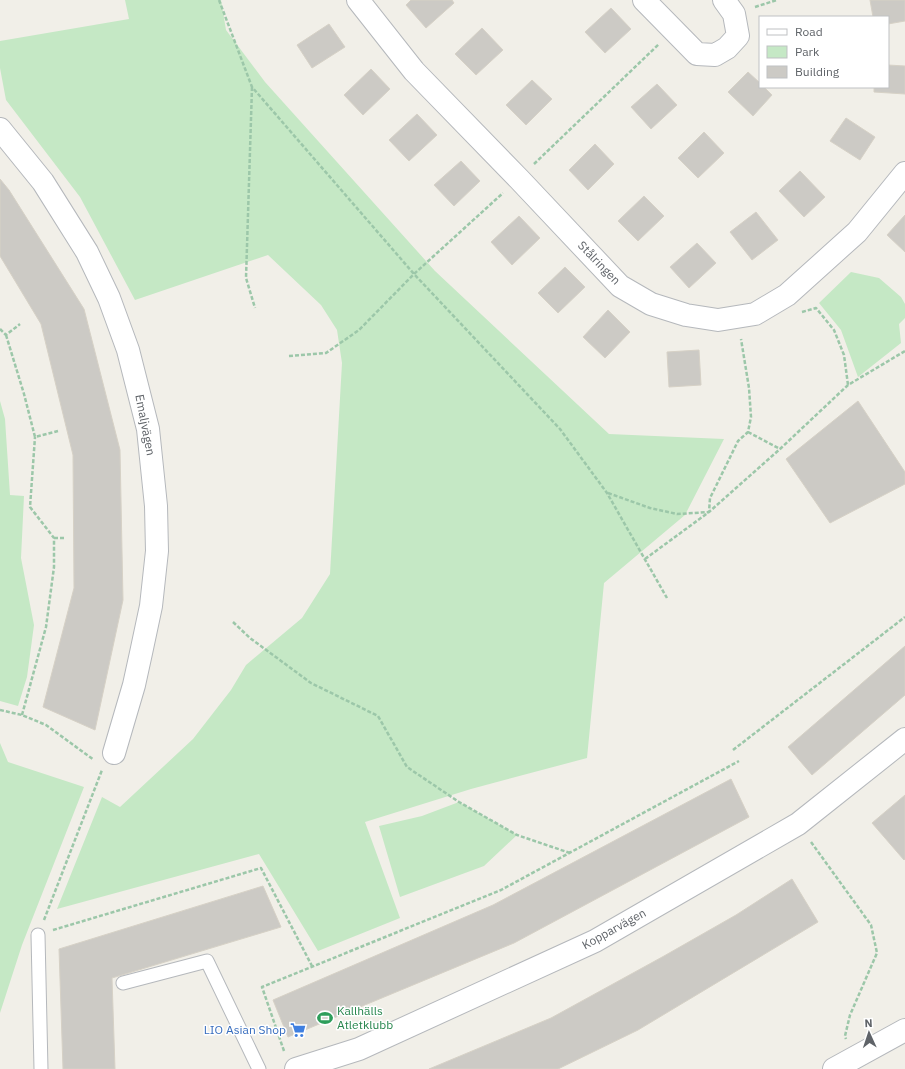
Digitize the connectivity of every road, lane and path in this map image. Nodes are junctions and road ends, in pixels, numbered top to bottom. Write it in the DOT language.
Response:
graph roads {
  1 [pos="219,0"];
  2 [pos="358,0"];
  3 [pos="644,0"];
  4 [pos="724,0"];
  5 [pos="673,31"];
  6 [pos="252,87"];
  7 [pos="0,129"];
  8 [pos="905,173"];
  9 [pos="519,179"];
  10 [pos="414,274"];
  11 [pos="255,308"];
  12 [pos="796,314"];
  13 [pos="738,316"];
  14 [pos="20,324"];
  15 [pos="0,329"];
  16 [pos="6,334"];
  17 [pos="905,351"];
  18 [pos="289,356"];
  19 [pos="848,385"];
  20 [pos="58,431"];
  21 [pos="748,432"];
  22 [pos="35,437"];
  23 [pos="780,448"];
  24 [pos="607,493"];
  25 [pos="709,512"];
  26 [pos="54,538"];
  27 [pos="66,538"];
  28 [pos="646,559"];
  29 [pos="668,598"];
  30 [pos="905,617"];
  31 [pos="233,622"];
  32 [pos="0,710"];
  33 [pos="22,715"];
  34 [pos="905,739"];
  35 [pos="733,750"];
  36 [pos="105,761"];
  37 [pos="739,761"];
  38 [pos="570,853"];
  39 [pos="826,862"];
  40 [pos="38,935"];
  41 [pos="312,966"];
  42 [pos="123,983"];
  43 [pos="905,1030"];
  44 [pos="846,1042"];
  45 [pos="291,1062"];
  46 [pos="40,1069"];
  47 [pos="259,1069"];
  48 [pos="834,1069"];
  1 -- 6 [label="path"];
  2 -- 9 [label="street, Stålringen"];
  3 -- 5 [label="street"];
  4 -- 5 [label="street"];
  5 -- 9 [label="path"];
  6 -- 10 [label="path"];
  6 -- 11 [label="path"];
  7 -- 36 [label="street, Emaljvägen"];
  8 -- 13 [label="street, Stålringen"];
  9 -- 10 [label="path"];
  9 -- 13 [label="street, Stålringen"];
  10 -- 18 [label="path"];
  10 -- 24 [label="path"];
  12 -- 19 [label="path"];
  13 -- 21 [label="path"];
  14 -- 16 [label="path"];
  15 -- 16 [label="path"];
  16 -- 22 [label="path"];
  17 -- 19 [label="path"];
  19 -- 23 [label="path"];
  20 -- 22 [label="path"];
  21 -- 23 [label="path"];
  21 -- 25 [label="path"];
  22 -- 26 [label="path"];
  23 -- 25 [label="path"];
  24 -- 25 [label="path"];
  24 -- 28 [label="path"];
  25 -- 28 [label="path"];
  26 -- 27 [label="path"];
  26 -- 33 [label="path"];
  28 -- 29 [label="path"];
  30 -- 35 [label="path"];
  31 -- 38 [label="path"];
  32 -- 33 [label="path"];
  33 -- 36 [label="path"];
  34 -- 45 [label="street, Kopparvägen"];
  36 -- 40 [label="path"];
  37 -- 38 [label="path"];
  38 -- 41 [label="path"];
  39 -- 44 [label="path"];
  40 -- 41 [label="path"];
  40 -- 46 [label="lane"];
  41 -- 45 [label="path"];
  42 -- 47 [label="lane"];
  43 -- 48 [label="street"];
}
